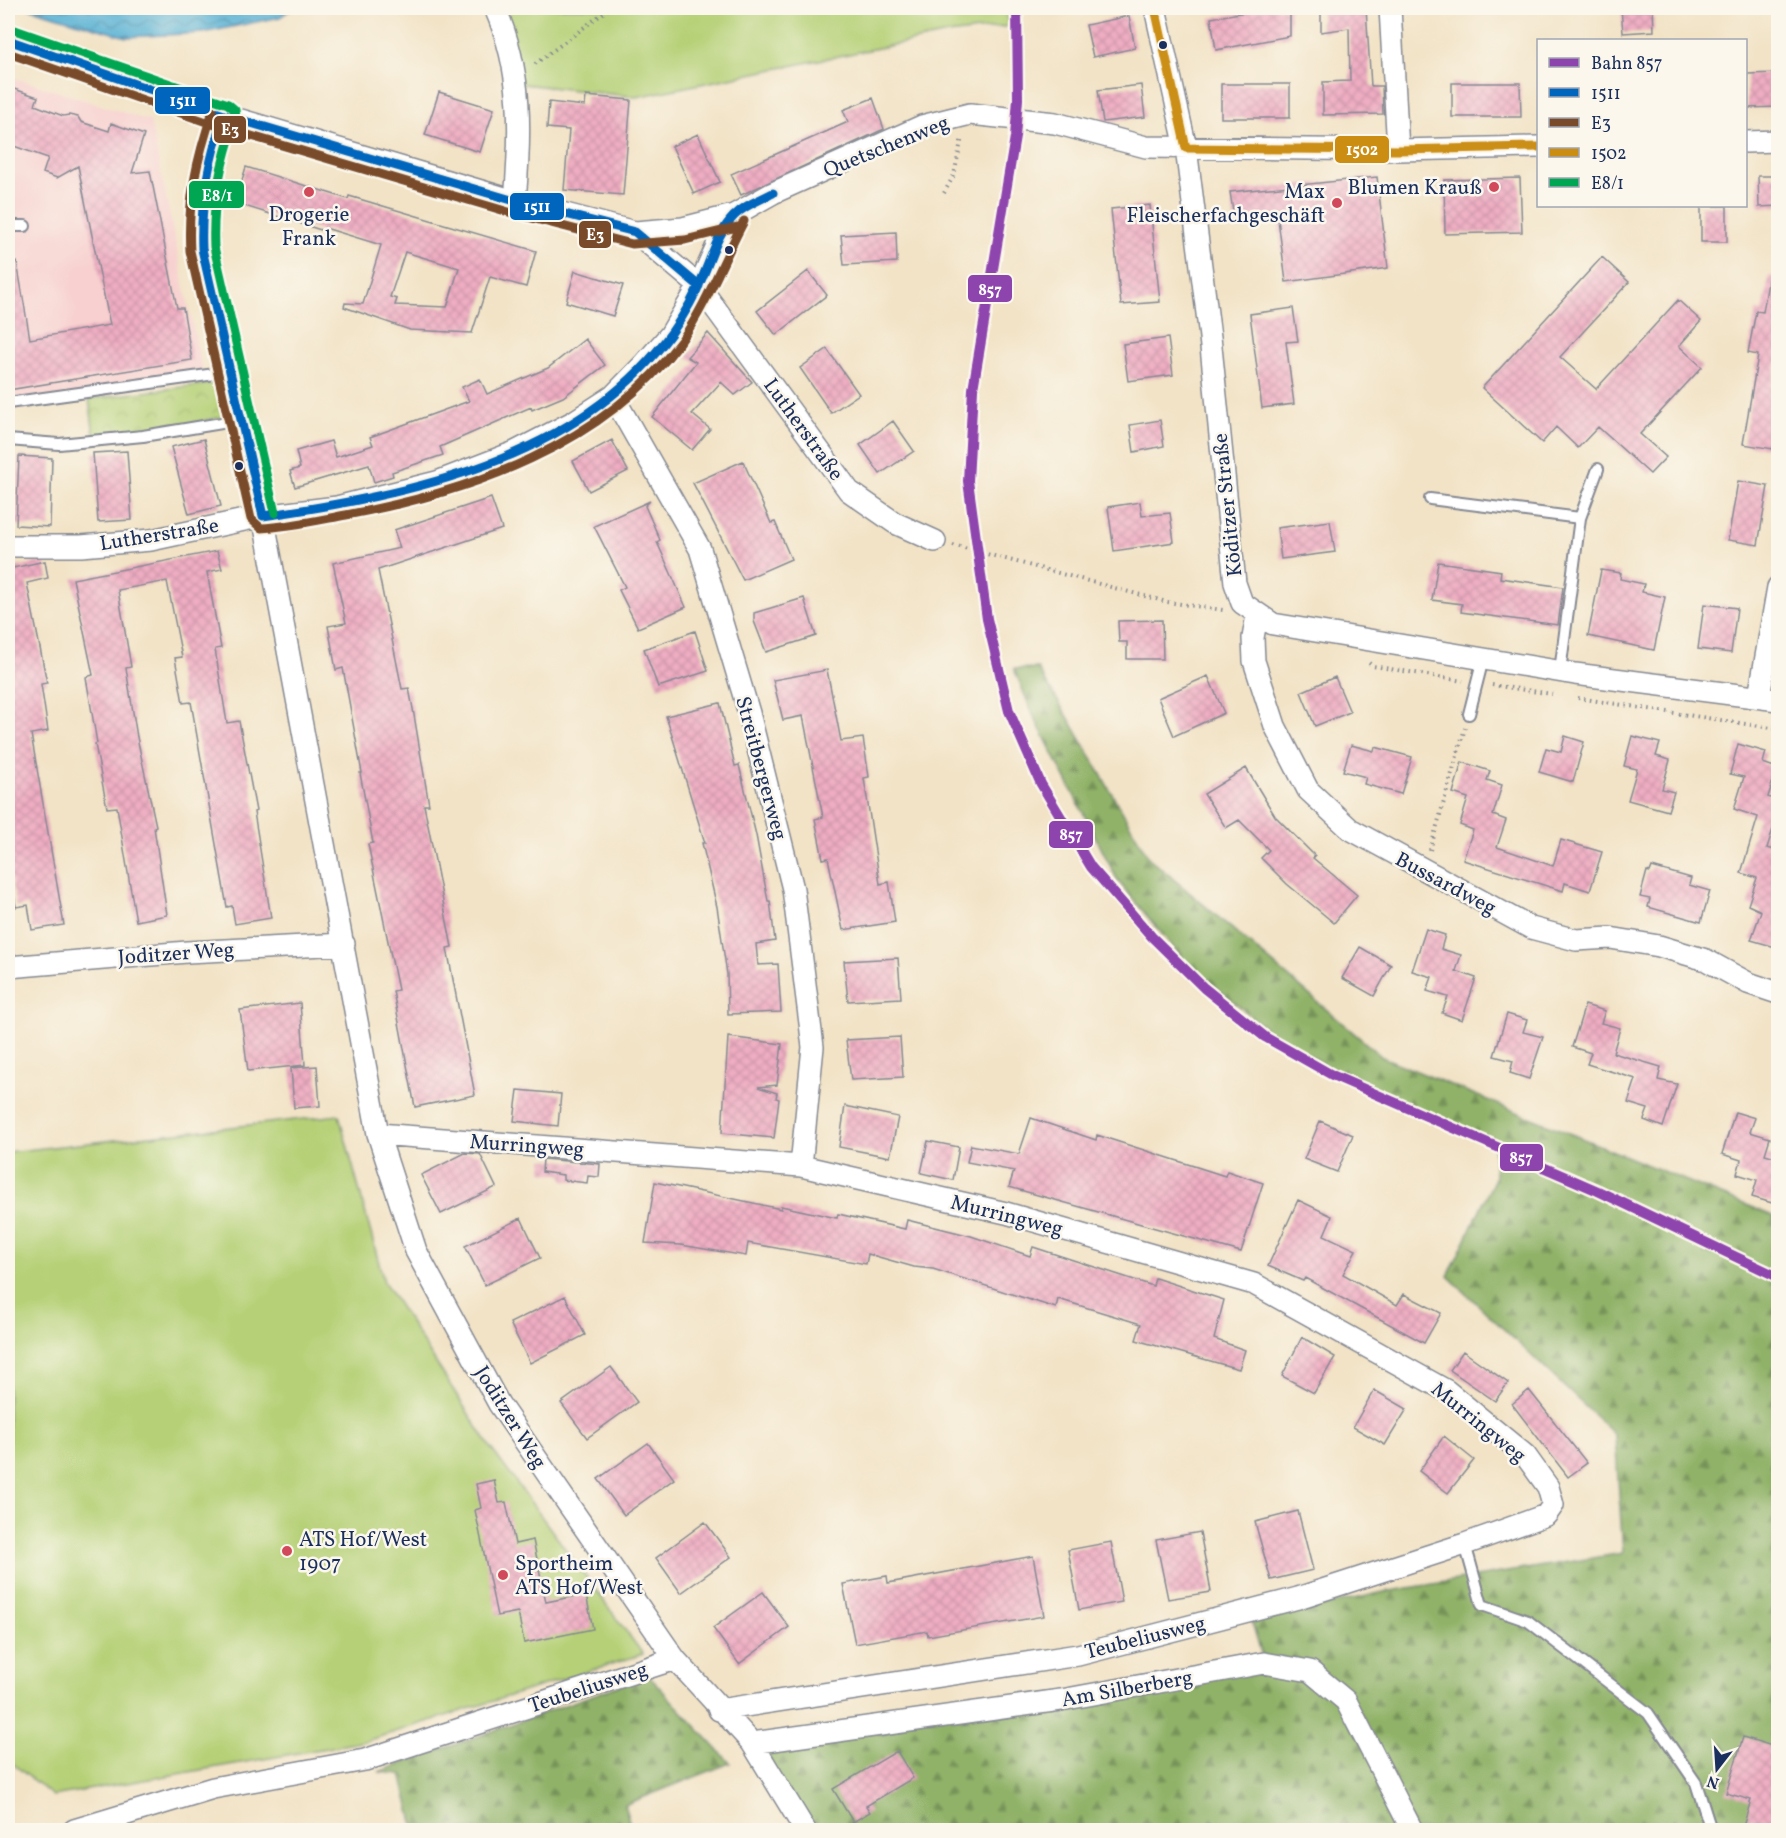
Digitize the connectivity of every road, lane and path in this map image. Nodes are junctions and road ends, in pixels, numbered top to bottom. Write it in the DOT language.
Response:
graph roads {
  1 [pos="495,8"];
  2 [pos="610,8"];
  3 [pos="1155,8"];
  4 [pos="1390,8"];
  5 [pos="8,40"];
  6 [pos="515,79"];
  7 [pos="970,114"];
  8 [pos="1779,141"];
  9 [pos="1747,142"];
  10 [pos="1537,147"];
  11 [pos="1186,148"];
  12 [pos="1398,150"];
  13 [pos="944,193"];
  14 [pos="515,201"];
  15 [pos="734,215"];
  16 [pos="8,226"];
  17 [pos="25,226"];
  18 [pos="635,232"];
  19 [pos="699,286"];
  20 [pos="229,372"];
  21 [pos="613,396"];
  22 [pos="8,403"];
  23 [pos="240,420"];
  24 [pos="8,440"];
  25 [pos="1598,469"];
  26 [pos="1430,499"];
  27 [pos="263,516"];
  28 [pos="1580,518"];
  29 [pos="935,542"];
  30 [pos="8,546"];
  31 [pos="1779,587"];
  32 [pos="1257,615"];
  33 [pos="1483,659"];
  34 [pos="1560,671"];
  35 [pos="1769,698"];
  36 [pos="1469,714"];
  37 [pos="1424,871"];
  38 [pos="344,944"];
  39 [pos="8,967"];
  40 [pos="1779,993"];
  41 [pos="378,1134"];
  42 [pos="801,1166"];
  43 [pos="1553,1505"];
  44 [pos="1465,1544"];
  45 [pos="675,1659"];
  46 [pos="719,1710"];
  47 [pos="752,1743"];
  48 [pos="74,1830"];
  49 [pos="805,1830"];
  50 [pos="1412,1830"];
  51 [pos="1711,1830"];
  1 -- 6 [label="street"];
  2 -- 6 [label="path"];
  3 -- 11 [label="street, Köditzer Straße"];
  4 -- 12 [label="street"];
  5 -- 14 [label="street"];
  6 -- 14 [label="street"];
  7 -- 11 [label="street, Quetschenweg"];
  7 -- 13 [label="path"];
  7 -- 15 [label="street, Quetschenweg"];
  8 -- 9 [label="street"];
  10 -- 12 [label="street, Quetschenweg"];
  11 -- 12 [label="street, Quetschenweg"];
  11 -- 32 [label="street, Köditzer Straße"];
  14 -- 18 [label="street"];
  15 -- 18 [label="street"];
  15 -- 19 [label="street, Lutherstraße"];
  16 -- 17 [label="lane"];
  18 -- 19 [label="street, Lutherstraße"];
  19 -- 21 [label="street, Lutherstraße"];
  19 -- 29 [label="street, Lutherstraße"];
  20 -- 22 [label="lane"];
  21 -- 27 [label="street, Lutherstraße"];
  21 -- 42 [label="street, Streitbergerweg"];
  23 -- 24 [label="lane"];
  25 -- 28 [label="lane"];
  26 -- 28 [label="lane"];
  27 -- 30 [label="street, Lutherstraße"];
  27 -- 38 [label="street, Joditzer Weg"];
  28 -- 34 [label="lane"];
  29 -- 32 [label="path"];
  31 -- 35 [label="street"];
  32 -- 33 [label="street, Köditzer Straße"];
  32 -- 37 [label="street, Bussardweg"];
  33 -- 34 [label="street, Köditzer Straße"];
  33 -- 36 [label="lane"];
  34 -- 35 [label="street, Köditzer Straße"];
  36 -- 37 [label="path"];
  37 -- 40 [label="street, Bussardweg"];
  38 -- 39 [label="street, Joditzer Weg"];
  38 -- 41 [label="street, Joditzer Weg"];
  41 -- 42 [label="street, Murringweg"];
  41 -- 45 [label="street, Joditzer Weg"];
  42 -- 43 [label="street, Murringweg"];
  43 -- 44 [label="street, Teubeliusweg"];
  44 -- 46 [label="street, Teubeliusweg"];
  44 -- 51 [label="lane"];
  45 -- 46 [label="street, Joditzer Weg"];
  45 -- 48 [label="street, Teubeliusweg"];
  46 -- 47 [label="street, Joditzer Weg"];
  47 -- 49 [label="street, Joditzer Weg"];
  47 -- 50 [label="street, Am Silberberg"];
}
